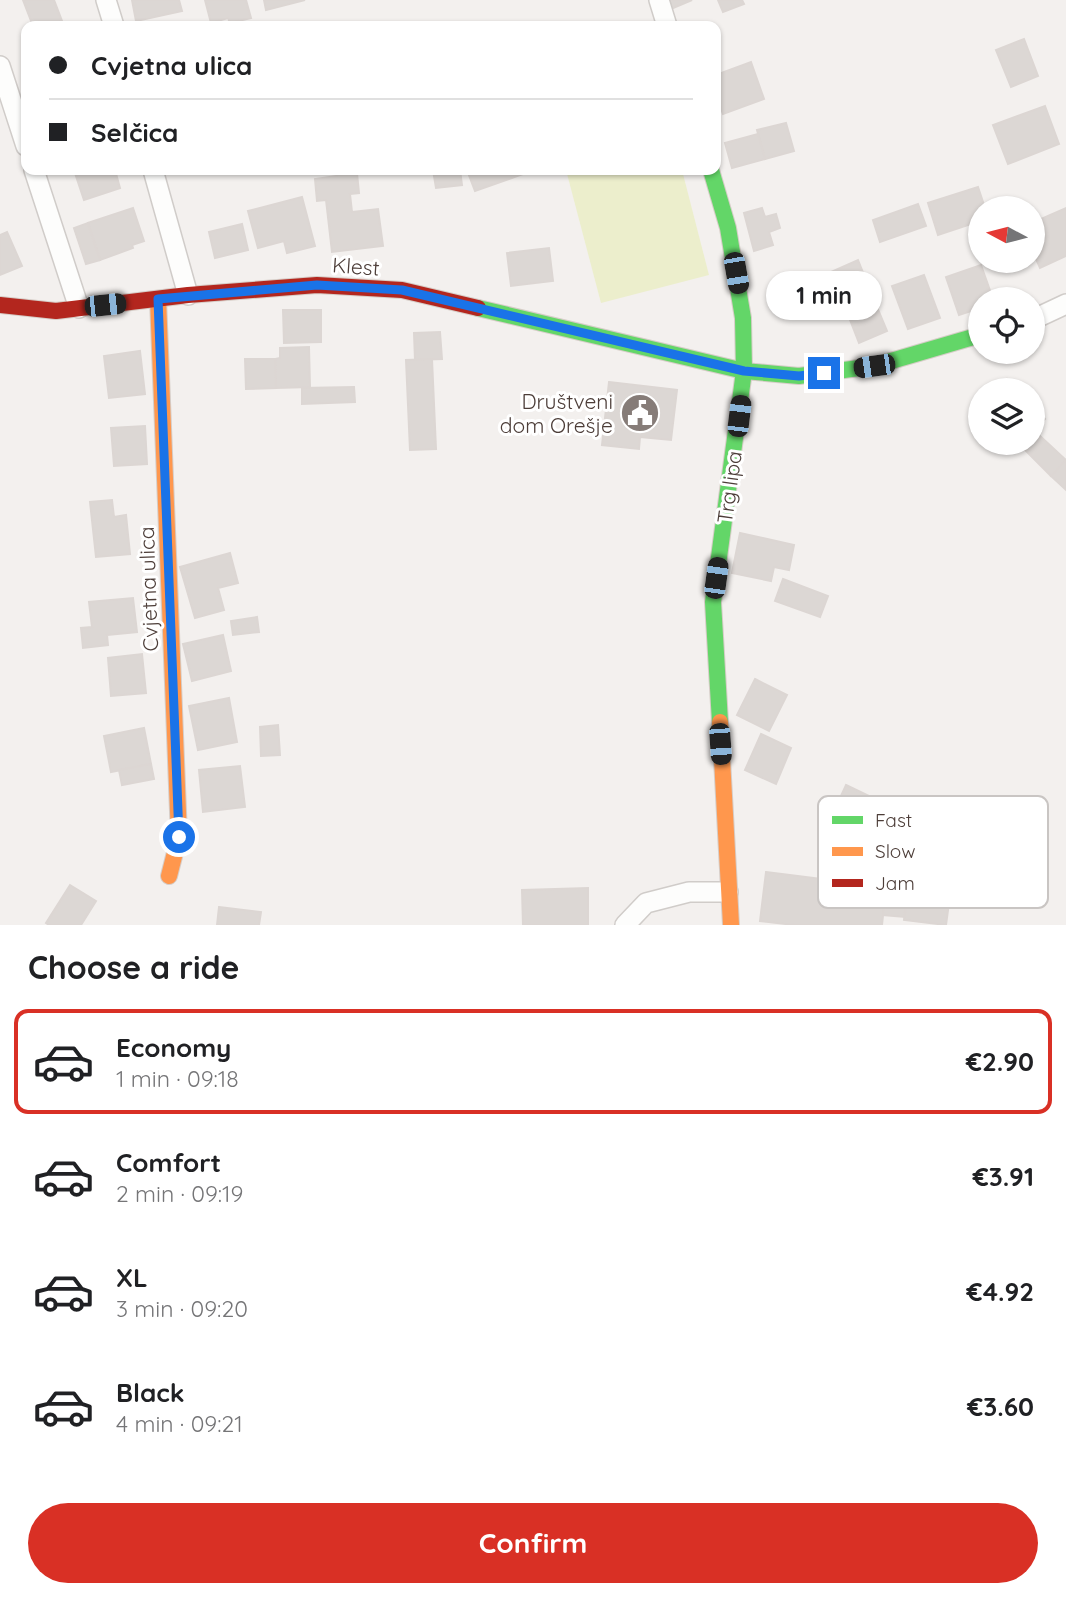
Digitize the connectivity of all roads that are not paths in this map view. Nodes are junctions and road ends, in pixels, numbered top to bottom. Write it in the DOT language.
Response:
graph roads {
  1 [pos="106,0"];
  2 [pos="659,0"];
  3 [pos="112,21"];
  4 [pos="665,21"];
  5 [pos="0,65"];
  6 [pos="21,130"];
  7 [pos="36,175"];
  8 [pos="154,175"];
  9 [pos="712,175"];
  10 [pos="188,295"];
  11 [pos="158,299"];
  12 [pos="1066,304"];
  13 [pos="0,305"];
  14 [pos="79,308"];
  15 [pos="1045,314"];
  16 [pos="968,339"];
  17 [pos="744,371"];
  18 [pos="169,876"];
  19 [pos="728,892"];
  20 [pos="625,925"];
  21 [pos="731,925"];
  1 -- 3 [label="street"];
  2 -- 4 [label="street"];
  5 -- 6 [label="street"];
  7 -- 14 [label="street"];
  8 -- 10 [label="street"];
  9 -- 17 [label="street, Trg lipa"];
  10 -- 11 [label="street, Klest"];
  10 -- 17 [label="street, Klest"];
  11 -- 14 [label="street, Klest"];
  11 -- 18 [label="street, Cvjetna ulica"];
  12 -- 15 [label="street"];
  13 -- 14 [label="street, Klest"];
  16 -- 17 [label="street, Klest"];
  17 -- 19 [label="street, Trg lipa"];
  19 -- 20 [label="street"];
  19 -- 21 [label="street, Trg lipa"];
}
